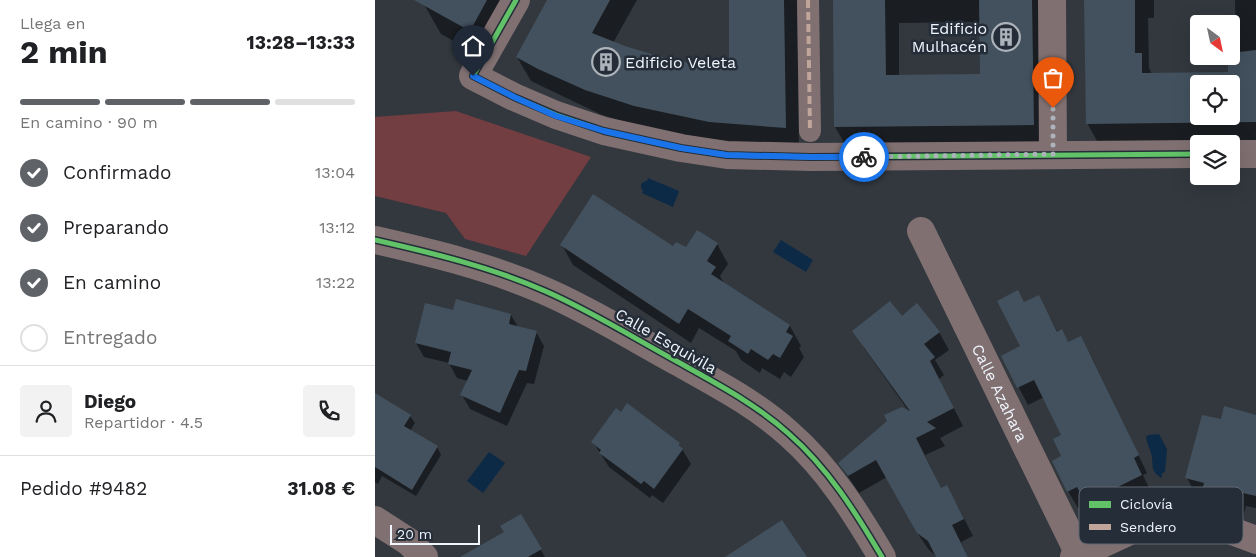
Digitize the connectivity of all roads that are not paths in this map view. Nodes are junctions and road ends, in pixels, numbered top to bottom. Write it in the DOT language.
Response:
graph roads {
  1 [pos="516,0"];
  2 [pos="808,0"];
  3 [pos="1051,0"];
  4 [pos="810,131"];
  5 [pos="1053,154"];
  6 [pos="1190,154"];
  7 [pos="1240,154"];
  8 [pos="1256,154"];
  9 [pos="921,231"];
  10 [pos="375,240"];
  11 [pos="375,520"];
  12 [pos="1243,535"];
  13 [pos="1256,540"];
  14 [pos="1102,544"];
  15 [pos="1076,556"];
  16 [pos="424,557"];
  17 [pos="882,557"];
  1 -- 5 [label="street"];
  2 -- 4 [label="street"];
  3 -- 5 [label="street"];
  5 -- 6 [label="street"];
  7 -- 8 [label="street"];
  9 -- 15 [label="street, Calle Azahara"];
  10 -- 17 [label="street, Calle Esquivila"];
  11 -- 16 [label="street"];
  12 -- 13 [label="street"];
  14 -- 15 [label="street"];
}
